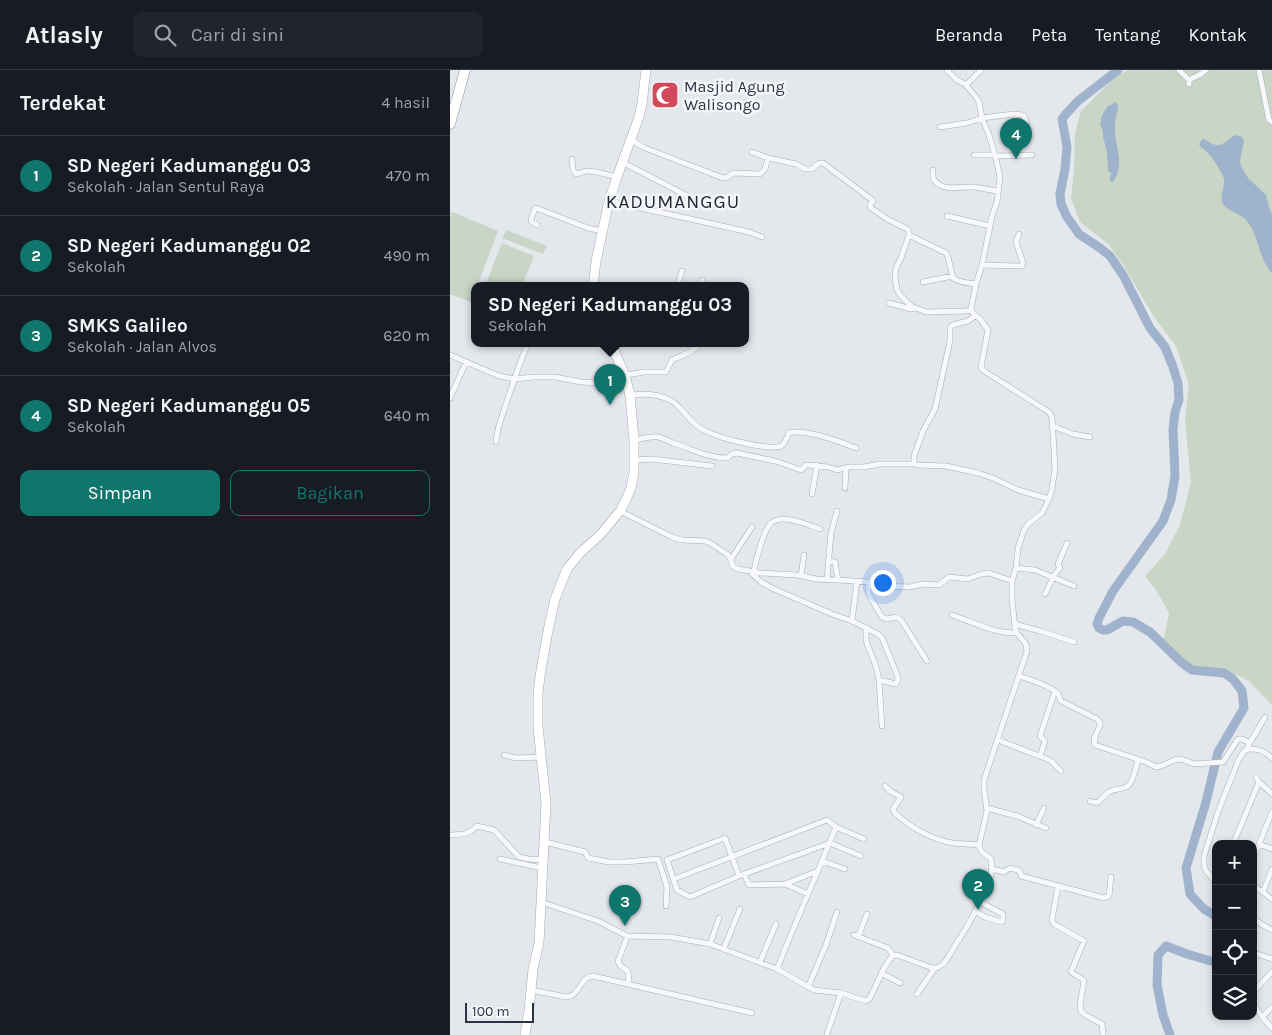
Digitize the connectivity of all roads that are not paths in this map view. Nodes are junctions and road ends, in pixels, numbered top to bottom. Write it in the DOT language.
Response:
graph roads {
  1 [pos="465,70"];
  2 [pos="646,70"];
  3 [pos="947,70"];
  4 [pos="981,70"];
  5 [pos="1179,70"];
  6 [pos="1206,70"];
  7 [pos="1259,70"];
  8 [pos="966,85"];
  9 [pos="1270,114"];
  10 [pos="982,118"];
  11 [pos="1272,122"];
  12 [pos="450,124"];
  13 [pos="1027,125"];
  14 [pos="940,127"];
  15 [pos="630,140"];
  16 [pos="752,152"];
  17 [pos="974,155"];
  18 [pos="1032,155"];
  19 [pos="995,156"];
  20 [pos="768,158"];
  21 [pos="572,160"];
  22 [pos="622,162"];
  23 [pos="933,170"];
  24 [pos="616,177"];
  25 [pos="998,190"];
  26 [pos="610,201"];
  27 [pos="703,204"];
  28 [pos="947,216"];
  29 [pos="538,225"];
  30 [pos="990,226"];
  31 [pos="603,231"];
  32 [pos="1019,234"];
  33 [pos="908,235"];
  34 [pos="762,237"];
  35 [pos="982,265"];
  36 [pos="682,271"];
  37 [pos="953,276"];
  38 [pos="593,282"];
  39 [pos="678,282"];
  40 [pos="924,282"];
  41 [pos="976,284"];
  42 [pos="889,303"];
  43 [pos="916,308"];
  44 [pos="972,309"];
  45 [pos="975,316"];
  46 [pos="527,347"];
  47 [pos="613,347"];
  48 [pos="697,347"];
  49 [pos="450,355"];
  50 [pos="466,362"];
  51 [pos="624,372"];
  52 [pos="515,379"];
  53 [pos="630,395"];
  54 [pos="450,398"];
  55 [pos="1052,426"];
  56 [pos="1090,437"];
  57 [pos="634,440"];
  58 [pos="496,442"];
  59 [pos="856,448"];
  60 [pos="634,460"];
  61 [pos="914,464"];
  62 [pos="712,466"];
  63 [pos="817,466"];
  64 [pos="846,468"];
  65 [pos="845,488"];
  66 [pos="812,494"];
  67 [pos="1049,499"];
  68 [pos="620,511"];
  69 [pos="837,511"];
  70 [pos="752,527"];
  71 [pos="820,529"];
  72 [pos="1068,543"];
  73 [pos="804,555"];
  74 [pos="730,560"];
  75 [pos="828,561"];
  76 [pos="1016,568"];
  77 [pos="751,571"];
  78 [pos="800,576"];
  79 [pos="1053,578"];
  80 [pos="827,579"];
  81 [pos="838,580"];
  82 [pos="857,581"];
  83 [pos="869,582"];
  84 [pos="1012,582"];
  85 [pos="1074,586"];
  86 [pos="1045,594"];
  87 [pos="952,615"];
  88 [pos="852,621"];
  89 [pos="1014,624"];
  90 [pos="867,628"];
  91 [pos="1017,633"];
  92 [pos="1074,642"];
  93 [pos="927,660"];
  94 [pos="1019,676"];
  95 [pos="879,680"];
  96 [pos="1055,691"];
  97 [pos="1265,717"];
  98 [pos="882,726"];
  99 [pos="998,740"];
  100 [pos="1250,743"];
  101 [pos="1245,750"];
  102 [pos="504,755"];
  103 [pos="1271,755"];
  104 [pos="541,756"];
  105 [pos="1040,756"];
  106 [pos="1138,760"];
  107 [pos="1061,771"];
  108 [pos="885,786"];
  109 [pos="1272,794"];
  110 [pos="1090,802"];
  111 [pos="987,808"];
  112 [pos="1044,808"];
  113 [pos="1272,812"];
  114 [pos="1036,825"];
  115 [pos="836,827"];
  116 [pos="1046,828"];
  117 [pos="450,835"];
  118 [pos="864,839"];
  119 [pos="1235,840"];
  120 [pos="545,842"];
  121 [pos="830,842"];
  122 [pos="1259,844"];
  123 [pos="979,845"];
  124 [pos="1257,849"];
  125 [pos="1272,849"];
  126 [pos="861,856"];
  127 [pos="732,857"];
  128 [pos="500,859"];
  129 [pos="822,860"];
  130 [pos="543,864"];
  131 [pos="845,869"];
  132 [pos="992,869"];
  133 [pos="1272,869"];
  134 [pos="818,870"];
  135 [pos="742,875"];
  136 [pos="1110,877"];
  137 [pos="1212,877"];
  138 [pos="674,879"];
  139 [pos="785,884"];
  140 [pos="1058,886"];
  141 [pos="1257,889"];
  142 [pos="1263,892"];
  143 [pos="808,894"];
  144 [pos="1272,899"];
  145 [pos="541,902"];
  146 [pos="980,902"];
  147 [pos="666,906"];
  148 [pos="740,909"];
  149 [pos="975,910"];
  150 [pos="837,912"];
  151 [pos="866,914"];
  152 [pos="719,918"];
  153 [pos="1257,921"];
  154 [pos="776,924"];
  155 [pos="1272,930"];
  156 [pos="626,938"];
  157 [pos="710,944"];
  158 [pos="724,948"];
  159 [pos="1257,954"];
  160 [pos="893,955"];
  161 [pos="1272,959"];
  162 [pos="760,962"];
  163 [pos="935,968"];
  164 [pos="777,969"];
  165 [pos="1272,972"];
  166 [pos="881,974"];
  167 [pos="628,983"];
  168 [pos="900,983"];
  169 [pos="808,987"];
  170 [pos="1257,988"];
  171 [pos="531,990"];
  172 [pos="841,993"];
  173 [pos="917,994"];
  174 [pos="1272,1007"];
  175 [pos="1257,1009"];
  176 [pos="752,1013"];
  177 [pos="1262,1017"];
  178 [pos="1272,1028"];
  179 [pos="827,1034"];
  180 [pos="525,1035"];
  181 [pos="1103,1035"];
  1 -- 12 [label="highway"];
  2 -- 15 [label="main road"];
  3 -- 8 [label="street"];
  4 -- 8 [label="street"];
  5 -- 6 [label="street"];
  7 -- 9 [label="street"];
  8 -- 10 [label="street"];
  9 -- 11 [label="street"];
  10 -- 13 [label="street"];
  10 -- 14 [label="street"];
  10 -- 19 [label="street"];
  15 -- 20 [label="street"];
  15 -- 22 [label="main road"];
  16 -- 20 [label="street"];
  17 -- 19 [label="street"];
  18 -- 19 [label="street"];
  19 -- 25 [label="street"];
  20 -- 33 [label="street"];
  21 -- 24 [label="street"];
  22 -- 24 [label="main road"];
  22 -- 27 [label="street"];
  23 -- 25 [label="street"];
  24 -- 26 [label="main road"];
  25 -- 30 [label="street"];
  26 -- 31 [label="main road"];
  26 -- 34 [label="street"];
  28 -- 30 [label="street"];
  29 -- 31 [label="street"];
  30 -- 35 [label="street"];
  31 -- 38 [label="main road"];
  32 -- 35 [label="street"];
  33 -- 37 [label="street"];
  33 -- 43 [label="street"];
  35 -- 41 [label="street"];
  36 -- 39 [label="street"];
  37 -- 40 [label="street"];
  37 -- 41 [label="street"];
  41 -- 44 [label="street"];
  42 -- 43 [label="street"];
  43 -- 44 [label="street"];
  44 -- 45 [label="street"];
  45 -- 55 [label="street"];
  45 -- 61 [label="street"];
  46 -- 52 [label="street"];
  47 -- 51 [label="main road"];
  48 -- 51 [label="street"];
  49 -- 50 [label="street"];
  50 -- 52 [label="street"];
  50 -- 54 [label="street"];
  51 -- 52 [label="street"];
  51 -- 53 [label="main road"];
  52 -- 58 [label="street"];
  53 -- 57 [label="main road"];
  53 -- 59 [label="street"];
  55 -- 56 [label="street"];
  55 -- 67 [label="street"];
  57 -- 60 [label="main road"];
  57 -- 63 [label="street"];
  60 -- 62 [label="street"];
  60 -- 68 [label="main road"];
  61 -- 64 [label="street"];
  61 -- 67 [label="street"];
  63 -- 64 [label="street"];
  63 -- 66 [label="street"];
  64 -- 65 [label="street"];
  67 -- 76 [label="street"];
  68 -- 74 [label="street"];
  68 -- 104 [label="main road"];
  69 -- 75 [label="street"];
  70 -- 74 [label="street"];
  71 -- 77 [label="street"];
  72 -- 79 [label="street"];
  73 -- 78 [label="street"];
  74 -- 77 [label="street"];
  75 -- 80 [label="street"];
  75 -- 81 [label="street"];
  76 -- 79 [label="street"];
  76 -- 84 [label="street"];
  77 -- 78 [label="street"];
  77 -- 88 [label="street"];
  78 -- 80 [label="street"];
  79 -- 85 [label="street"];
  79 -- 86 [label="street"];
  80 -- 81 [label="street"];
  81 -- 82 [label="street"];
  82 -- 83 [label="street"];
  82 -- 88 [label="street"];
  83 -- 84 [label="street"];
  83 -- 93 [label="street"];
  84 -- 89 [label="street"];
  87 -- 91 [label="street"];
  88 -- 90 [label="street"];
  89 -- 91 [label="street"];
  89 -- 92 [label="street"];
  90 -- 95 [label="street"];
  90 -- 95 [label="street"];
  91 -- 94 [label="street"];
  94 -- 96 [label="street"];
  94 -- 99 [label="street"];
  95 -- 98 [label="street"];
  96 -- 105 [label="street"];
  96 -- 106 [label="street"];
  97 -- 100 [label="street"];
  99 -- 105 [label="street"];
  99 -- 111 [label="street"];
  100 -- 101 [label="street"];
  100 -- 106 [label="street"];
  101 -- 103 [label="street"];
  101 -- 137 [label="street"];
  102 -- 104 [label="street"];
  104 -- 120 [label="main road"];
  105 -- 107 [label="street"];
  106 -- 110 [label="street"];
  108 -- 123 [label="street"];
  109 -- 119 [label="street"];
  111 -- 114 [label="street"];
  111 -- 123 [label="street"];
  112 -- 114 [label="street"];
  113 -- 122 [label="street"];
  114 -- 116 [label="street"];
  115 -- 118 [label="street"];
  115 -- 121 [label="street"];
  115 -- 127 [label="street"];
  117 -- 130 [label="street"];
  120 -- 130 [label="main road"];
  120 -- 147 [label="street"];
  121 -- 126 [label="street"];
  121 -- 129 [label="street"];
  121 -- 135 [label="street"];
  122 -- 124 [label="street"];
  122 -- 125 [label="street"];
  123 -- 132 [label="street"];
  127 -- 135 [label="street"];
  127 -- 138 [label="street"];
  127 -- 138 [label="street"];
  128 -- 130 [label="street"];
  129 -- 131 [label="street"];
  129 -- 134 [label="street"];
  130 -- 145 [label="main road"];
  132 -- 140 [label="street"];
  132 -- 146 [label="street"];
  133 -- 142 [label="street"];
  134 -- 139 [label="street"];
  134 -- 143 [label="street"];
  135 -- 138 [label="street"];
  135 -- 139 [label="street"];
  136 -- 140 [label="street"];
  139 -- 143 [label="street"];
  140 -- 181 [label="street"];
  141 -- 142 [label="street"];
  142 -- 144 [label="street"];
  143 -- 164 [label="street"];
  145 -- 156 [label="street"];
  145 -- 171 [label="main road"];
  146 -- 149 [label="street"];
  146 -- 149 [label="street"];
  148 -- 158 [label="street"];
  149 -- 163 [label="street"];
  150 -- 169 [label="street"];
  151 -- 160 [label="street"];
  152 -- 157 [label="street"];
  153 -- 155 [label="street"];
  154 -- 162 [label="street"];
  156 -- 157 [label="street"];
  156 -- 167 [label="street"];
  157 -- 158 [label="street"];
  158 -- 162 [label="street"];
  159 -- 161 [label="street"];
  160 -- 163 [label="street"];
  160 -- 166 [label="street"];
  162 -- 164 [label="street"];
  163 -- 173 [label="street"];
  164 -- 169 [label="street"];
  165 -- 170 [label="street"];
  166 -- 168 [label="street"];
  166 -- 172 [label="street"];
  167 -- 171 [label="street"];
  167 -- 176 [label="street"];
  169 -- 172 [label="street"];
  171 -- 180 [label="main road"];
  172 -- 179 [label="street"];
  174 -- 177 [label="street"];
  175 -- 177 [label="street"];
  177 -- 178 [label="street"];
}
